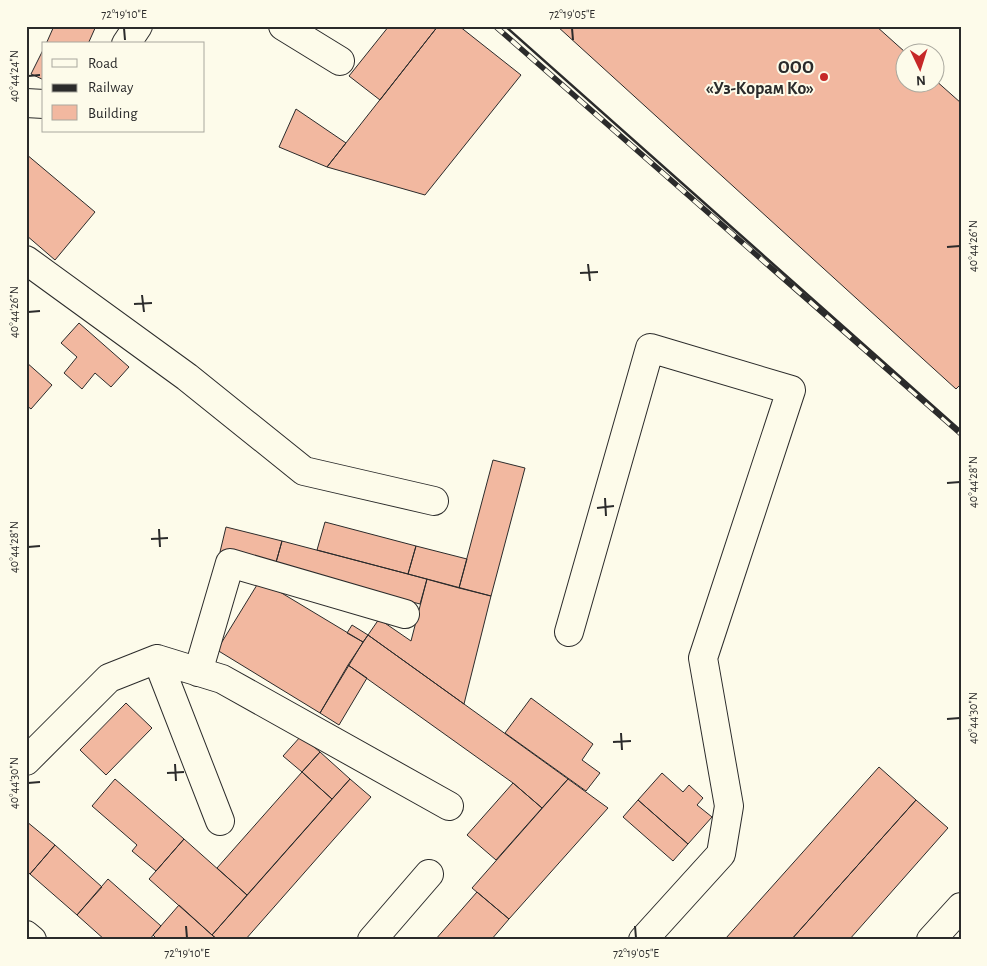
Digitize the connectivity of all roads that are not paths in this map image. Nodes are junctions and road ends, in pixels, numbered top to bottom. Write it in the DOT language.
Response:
graph roads {
  1 [pos="138,26"];
  2 [pos="283,26"];
  3 [pos="127,42"];
  4 [pos="340,61"];
  5 [pos="26,103"];
  6 [pos="42,104"];
  7 [pos="26,260"];
  8 [pos="434,501"];
  9 [pos="405,614"];
  10 [pos="569,632"];
  11 [pos="157,659"];
  12 [pos="198,672"];
  13 [pos="26,761"];
  14 [pos="449,806"];
  15 [pos="220,821"];
  16 [pos="429,874"];
  17 [pos="961,907"];
  18 [pos="26,935"];
  19 [pos="32,940"];
  20 [pos="372,940"];
  21 [pos="643,940"];
  22 [pos="931,940"];
  1 -- 3 [label="street"];
  2 -- 4 [label="street"];
  5 -- 6 [label="street"];
  7 -- 8 [label="street"];
  9 -- 12 [label="street"];
  10 -- 21 [label="street"];
  11 -- 12 [label="street"];
  11 -- 13 [label="street"];
  11 -- 15 [label="street"];
  12 -- 14 [label="street"];
  16 -- 20 [label="street"];
  17 -- 22 [label="street"];
  18 -- 19 [label="street"];
}
